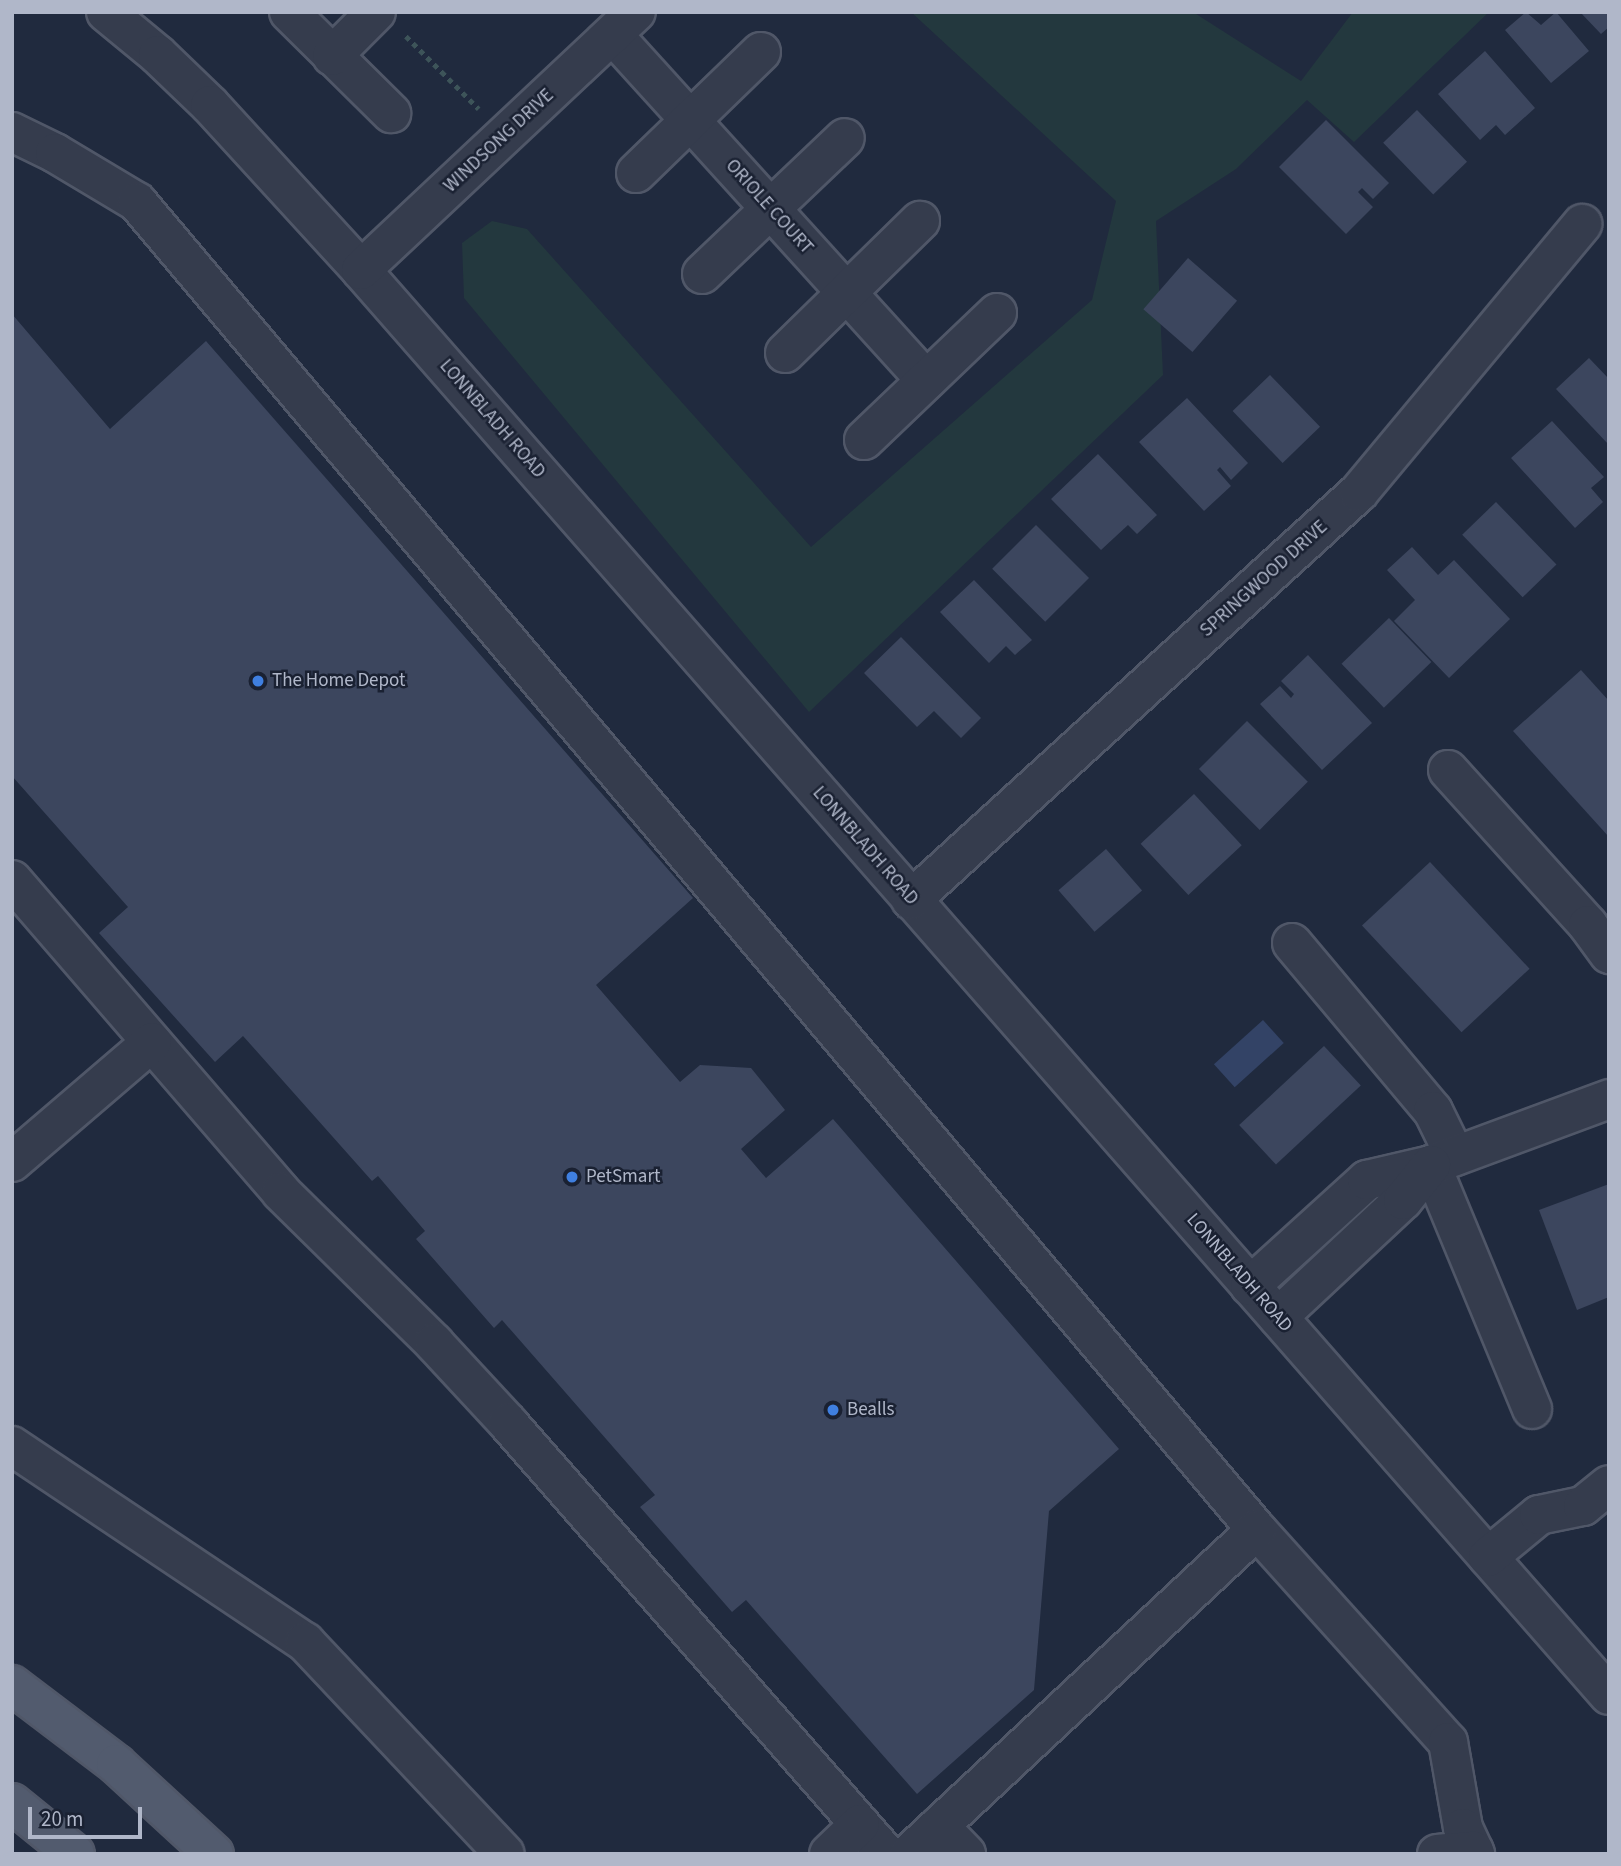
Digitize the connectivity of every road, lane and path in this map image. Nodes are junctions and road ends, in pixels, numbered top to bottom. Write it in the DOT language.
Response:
graph roads {
  1 [pos="106,12"];
  2 [pos="289,12"];
  3 [pos="376,12"];
  4 [pos="624,23"];
  5 [pos="405,35"];
  6 [pos="761,52"];
  7 [pos="332,55"];
  8 [pos="391,113"];
  9 [pos="482,113"];
  10 [pos="690,120"];
  11 [pos="12,132"];
  12 [pos="845,138"];
  13 [pos="636,173"];
  14 [pos="771,209"];
  15 [pos="920,220"];
  16 [pos="1582,224"];
  17 [pos="361,270"];
  18 [pos="702,274"];
  19 [pos="847,292"];
  20 [pos="997,313"];
  21 [pos="785,353"];
  22 [pos="926,380"];
  23 [pos="864,440"];
  24 [pos="1448,770"];
  25 [pos="12,880"];
  26 [pos="911,900"];
  27 [pos="1292,943"];
  28 [pos="1609,954"];
  29 [pos="152,1042"];
  30 [pos="1609,1098"];
  31 [pos="1443,1160"];
  32 [pos="12,1162"];
  33 [pos="1250,1286"];
  34 [pos="1278,1317"];
  35 [pos="1532,1409"];
  36 [pos="12,1446"];
  37 [pos="1609,1485"];
  38 [pos="1257,1530"];
  39 [pos="1488,1557"];
  40 [pos="12,1685"];
  41 [pos="1609,1695"];
  42 [pos="12,1803"];
  43 [pos="860,1824"];
  44 [pos="939,1826"];
  45 [pos="1462,1853"];
  46 [pos="75,1854"];
  47 [pos="214,1854"];
  48 [pos="505,1854"];
  49 [pos="829,1854"];
  50 [pos="886,1854"];
  51 [pos="909,1854"];
  52 [pos="965,1854"];
  1 -- 17 [label="street, LONNBLADH ROAD"];
  2 -- 7 [label="street"];
  3 -- 7 [label="street"];
  4 -- 10 [label="street, ORIOLE COURT"];
  4 -- 17 [label="street, WINDSONG DRIVE"];
  5 -- 9 [label="path"];
  6 -- 10 [label="street"];
  7 -- 8 [label="street"];
  10 -- 13 [label="street"];
  10 -- 14 [label="street, ORIOLE COURT"];
  11 -- 38 [label="street"];
  12 -- 14 [label="street"];
  14 -- 18 [label="street"];
  14 -- 19 [label="street, ORIOLE COURT"];
  15 -- 19 [label="street"];
  16 -- 26 [label="street, SPRINGWOOD DRIVE"];
  17 -- 26 [label="street, LONNBLADH ROAD"];
  19 -- 21 [label="street"];
  19 -- 22 [label="street, ORIOLE COURT"];
  20 -- 22 [label="street"];
  22 -- 23 [label="street"];
  24 -- 28 [label="street"];
  25 -- 29 [label="street"];
  26 -- 33 [label="street, LONNBLADH ROAD"];
  27 -- 31 [label="street"];
  29 -- 32 [label="street"];
  29 -- 43 [label="street"];
  30 -- 31 [label="street"];
  31 -- 33 [label="street"];
  31 -- 34 [label="street"];
  31 -- 35 [label="street"];
  33 -- 34 [label="street, LONNBLADH ROAD"];
  34 -- 39 [label="street, LONNBLADH ROAD"];
  36 -- 48 [label="street"];
  37 -- 39 [label="street"];
  38 -- 44 [label="street"];
  38 -- 45 [label="street"];
  39 -- 41 [label="street, LONNBLADH ROAD"];
  40 -- 47 [label="main road"];
  42 -- 46 [label="main road"];
  43 -- 49 [label="street"];
  43 -- 50 [label="street"];
  44 -- 51 [label="street"];
  44 -- 52 [label="street"];
}
